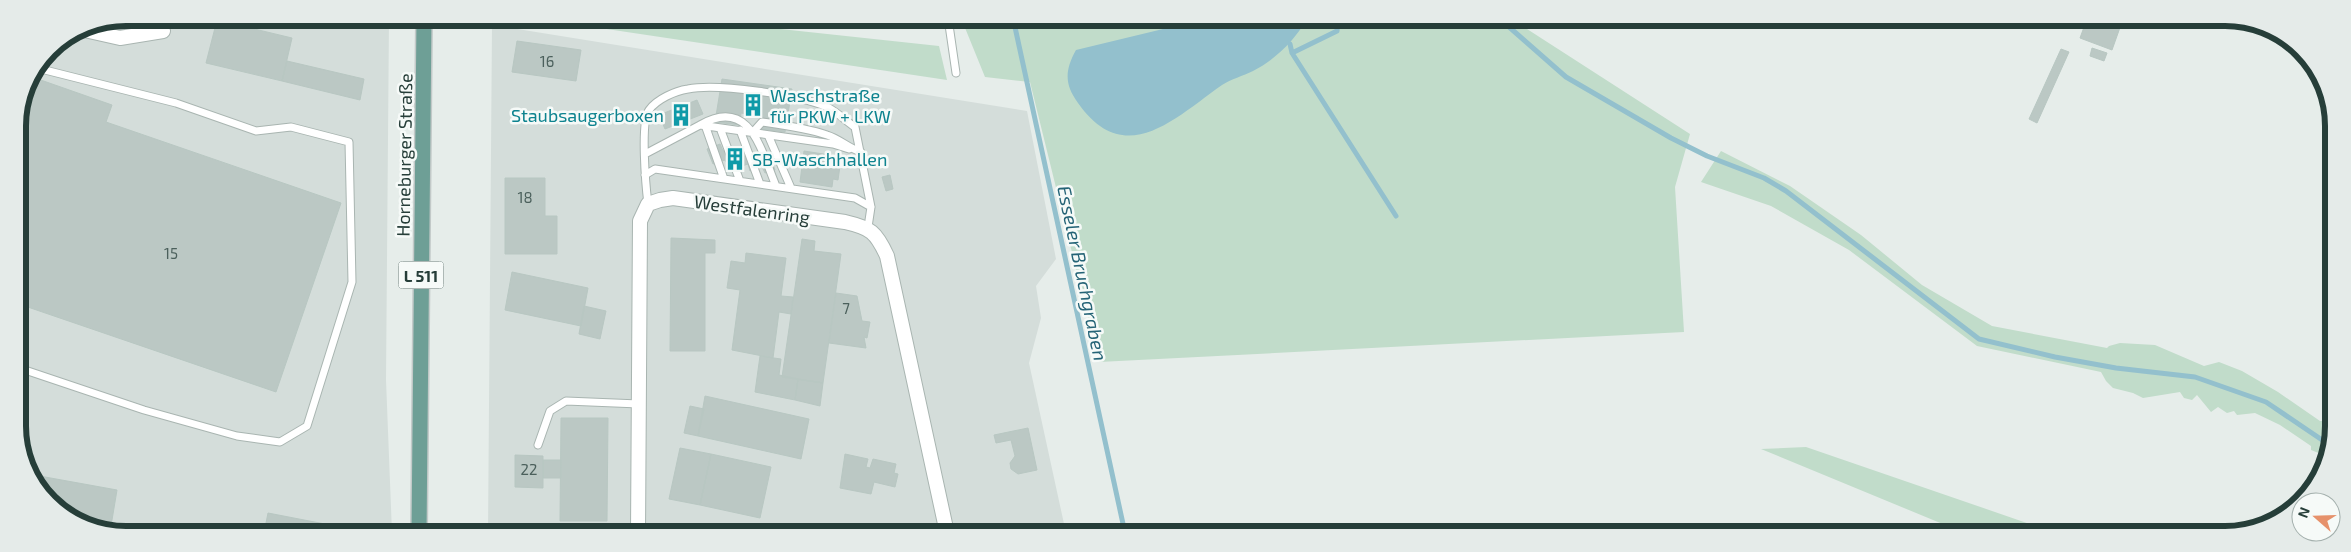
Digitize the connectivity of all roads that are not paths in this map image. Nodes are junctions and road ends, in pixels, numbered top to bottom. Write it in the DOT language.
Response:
graph roads {
  1 [pos="424,26"];
  2 [pos="949,26"];
  3 [pos="162,31"];
  4 [pos="94,32"];
  5 [pos="44,70"];
  6 [pos="956,73"];
  7 [pos="702,125"];
  8 [pos="720,128"];
  9 [pos="740,130"];
  10 [pos="753,132"];
  11 [pos="768,134"];
  12 [pos="849,149"];
  13 [pos="861,152"];
  14 [pos="645,154"];
  15 [pos="645,175"];
  16 [pos="724,179"];
  17 [pos="740,181"];
  18 [pos="760,184"];
  19 [pos="776,186"];
  20 [pos="790,188"];
  21 [pos="648,204"];
  22 [pos="871,207"];
  23 [pos="868,227"];
  24 [pos="26,370"];
  25 [pos="639,404"];
  26 [pos="538,445"];
  27 [pos="419,526"];
  28 [pos="638,526"];
  29 [pos="945,526"];
  1 -- 27 [label="main road, Horneburger Straße / L 511"];
  2 -- 6 [label="lane"];
  3 -- 4 [label="street"];
  5 -- 24 [label="lane"];
  7 -- 8 [label="lane"];
  7 -- 10 [label="lane"];
  7 -- 14 [label="lane"];
  7 -- 16 [label="lane"];
  8 -- 9 [label="lane"];
  8 -- 17 [label="lane"];
  9 -- 10 [label="lane"];
  9 -- 18 [label="lane"];
  10 -- 11 [label="lane"];
  10 -- 12 [label="lane"];
  10 -- 19 [label="lane"];
  11 -- 12 [label="lane"];
  11 -- 20 [label="lane"];
  12 -- 13 [label="lane"];
  13 -- 14 [label="lane"];
  13 -- 22 [label="lane"];
  14 -- 15 [label="lane"];
  15 -- 16 [label="lane"];
  15 -- 21 [label="lane"];
  16 -- 17 [label="lane"];
  17 -- 18 [label="lane"];
  18 -- 19 [label="lane"];
  19 -- 20 [label="lane"];
  20 -- 22 [label="lane"];
  21 -- 23 [label="street, Westfalenring"];
  21 -- 25 [label="street"];
  22 -- 23 [label="lane"];
  23 -- 29 [label="street"];
  25 -- 26 [label="lane"];
  25 -- 28 [label="street"];
}
